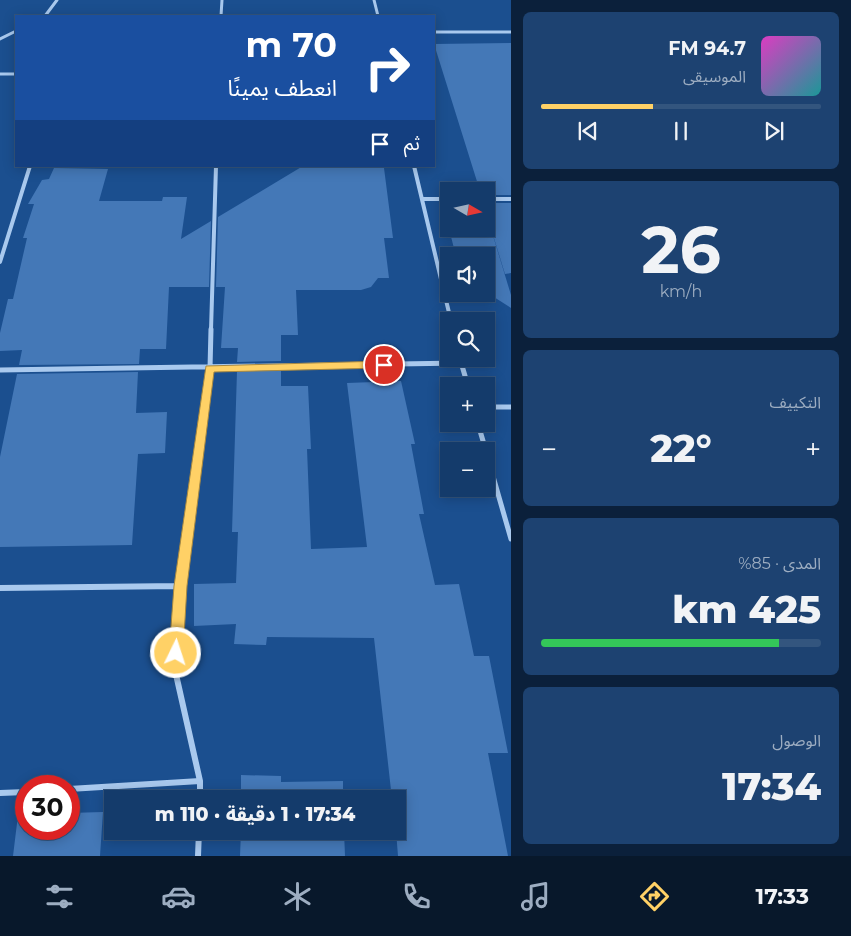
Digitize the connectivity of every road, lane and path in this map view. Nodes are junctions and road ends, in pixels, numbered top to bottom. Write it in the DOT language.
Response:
graph roads {
  1 [pos="57,0"];
  2 [pos="222,0"];
  3 [pos="374,0"];
  4 [pos="46,15"];
  5 [pos="221,15"];
  6 [pos="378,15"];
  7 [pos="15,32"];
  8 [pos="435,32"];
  9 [pos="511,32"];
  10 [pos="0,39"];
  11 [pos="0,74"];
  12 [pos="15,74"];
  13 [pos="30,167"];
  14 [pos="216,167"];
  15 [pos="414,167"];
  16 [pos="422,199"];
  17 [pos="440,199"];
  18 [pos="495,199"];
  19 [pos="511,199"];
  20 [pos="0,262"];
  21 [pos="449,312"];
  22 [pos="440,362"];
  23 [pos="210,368"];
  24 [pos="0,370"];
  25 [pos="495,407"];
  26 [pos="511,407"];
  27 [pos="495,483"];
  28 [pos="511,539"];
  29 [pos="180,586"];
  30 [pos="0,588"];
  31 [pos="200,781"];
  32 [pos="80,788"];
  33 [pos="200,790"];
  34 [pos="15,792"];
  35 [pos="0,793"];
  36 [pos="199,840"];
  37 [pos="198,856"];
  1 -- 4 [label="street"];
  2 -- 5 [label="street"];
  3 -- 6 [label="street"];
  7 -- 10 [label="street"];
  8 -- 9 [label="street"];
  11 -- 12 [label="street"];
  13 -- 20 [label="street"];
  14 -- 23 [label="street"];
  15 -- 16 [label="street"];
  16 -- 17 [label="street"];
  16 -- 21 [label="street"];
  18 -- 19 [label="street"];
  22 -- 23 [label="street"];
  23 -- 24 [label="street"];
  23 -- 29 [label="street"];
  25 -- 26 [label="street"];
  27 -- 28 [label="street"];
  29 -- 30 [label="street"];
  29 -- 31 [label="street"];
  31 -- 32 [label="street"];
  31 -- 33 [label="street"];
  34 -- 35 [label="street"];
  36 -- 37 [label="street"];
}
